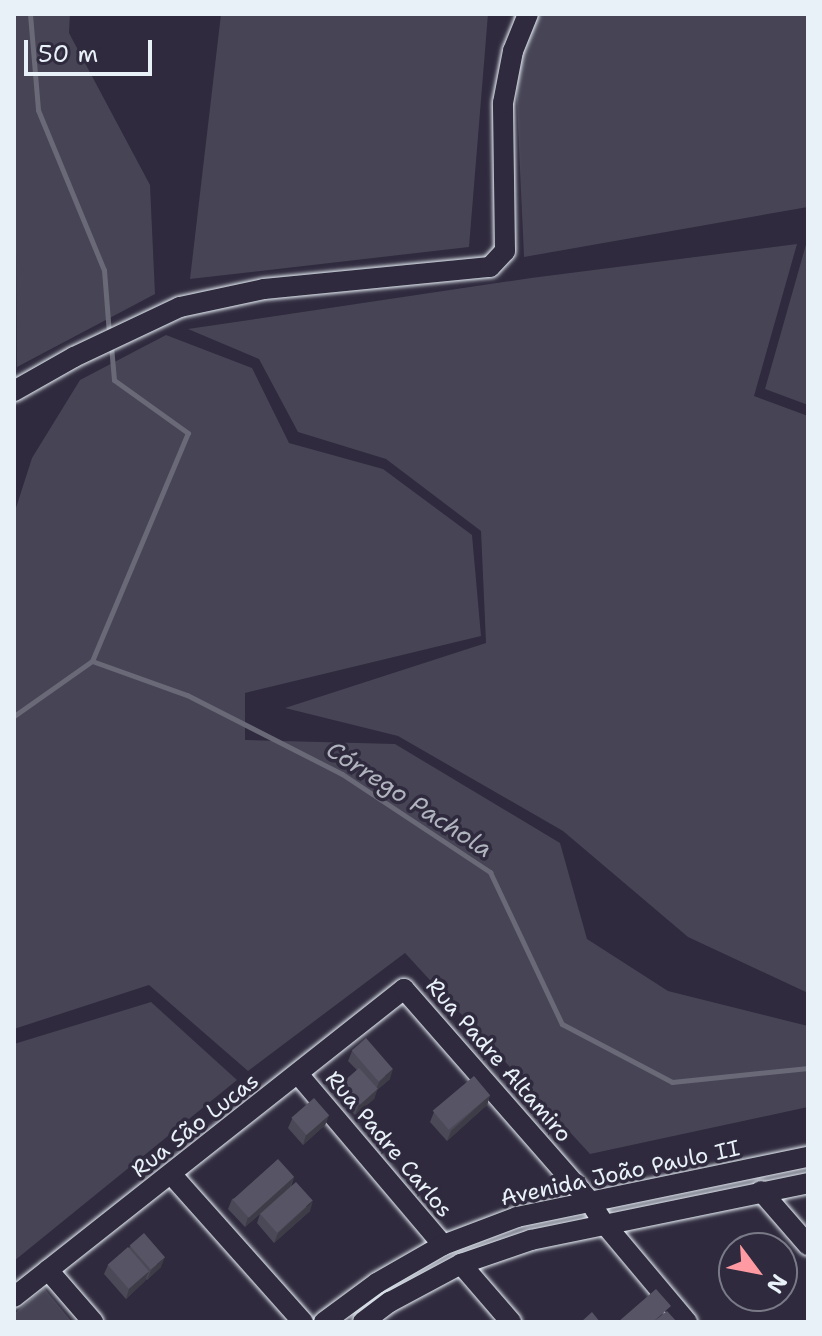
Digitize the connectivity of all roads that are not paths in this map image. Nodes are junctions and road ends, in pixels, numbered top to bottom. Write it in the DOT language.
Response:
graph roads {
  1 [pos="528,14"];
  2 [pos="14,391"];
  3 [pos="404,989"];
  4 [pos="298,1074"];
  5 [pos="808,1157"];
  6 [pos="172,1175"];
  7 [pos="808,1183"];
  8 [pos="761,1191"];
  9 [pos="589,1200"];
  10 [pos="603,1222"];
  11 [pos="443,1245"];
  12 [pos="808,1245"];
  13 [pos="461,1264"];
  14 [pos="48,1270"];
  15 [pos="14,1297"];
  16 [pos="93,1322"];
  17 [pos="303,1322"];
  18 [pos="324,1322"];
  19 [pos="363,1322"];
  20 [pos="511,1322"];
  21 [pos="687,1322"];
  1 -- 2 [label="street"];
  3 -- 4 [label="street, Rua São Lucas"];
  3 -- 9 [label="street, Rua Padre Altamiro"];
  4 -- 6 [label="street, Rua São Lucas"];
  4 -- 11 [label="street, Rua Padre Carlos"];
  5 -- 9 [label="street, Avenida João Paulo II"];
  6 -- 14 [label="street, Rua São Lucas"];
  6 -- 17 [label="street"];
  7 -- 8 [label="street, Avenida João Paulo II"];
  8 -- 10 [label="street, Avenida João Paulo II"];
  8 -- 12 [label="street"];
  9 -- 10 [label="street, Rua Padre Altamiro"];
  9 -- 11 [label="street, Avenida João Paulo II"];
  10 -- 13 [label="street, Avenida João Paulo II"];
  10 -- 21 [label="street"];
  11 -- 18 [label="street, Avenida João Paulo II"];
  13 -- 19 [label="street, Avenida João Paulo II"];
  13 -- 20 [label="street"];
  14 -- 15 [label="street, Rua São Lucas"];
  14 -- 16 [label="street"];
}
